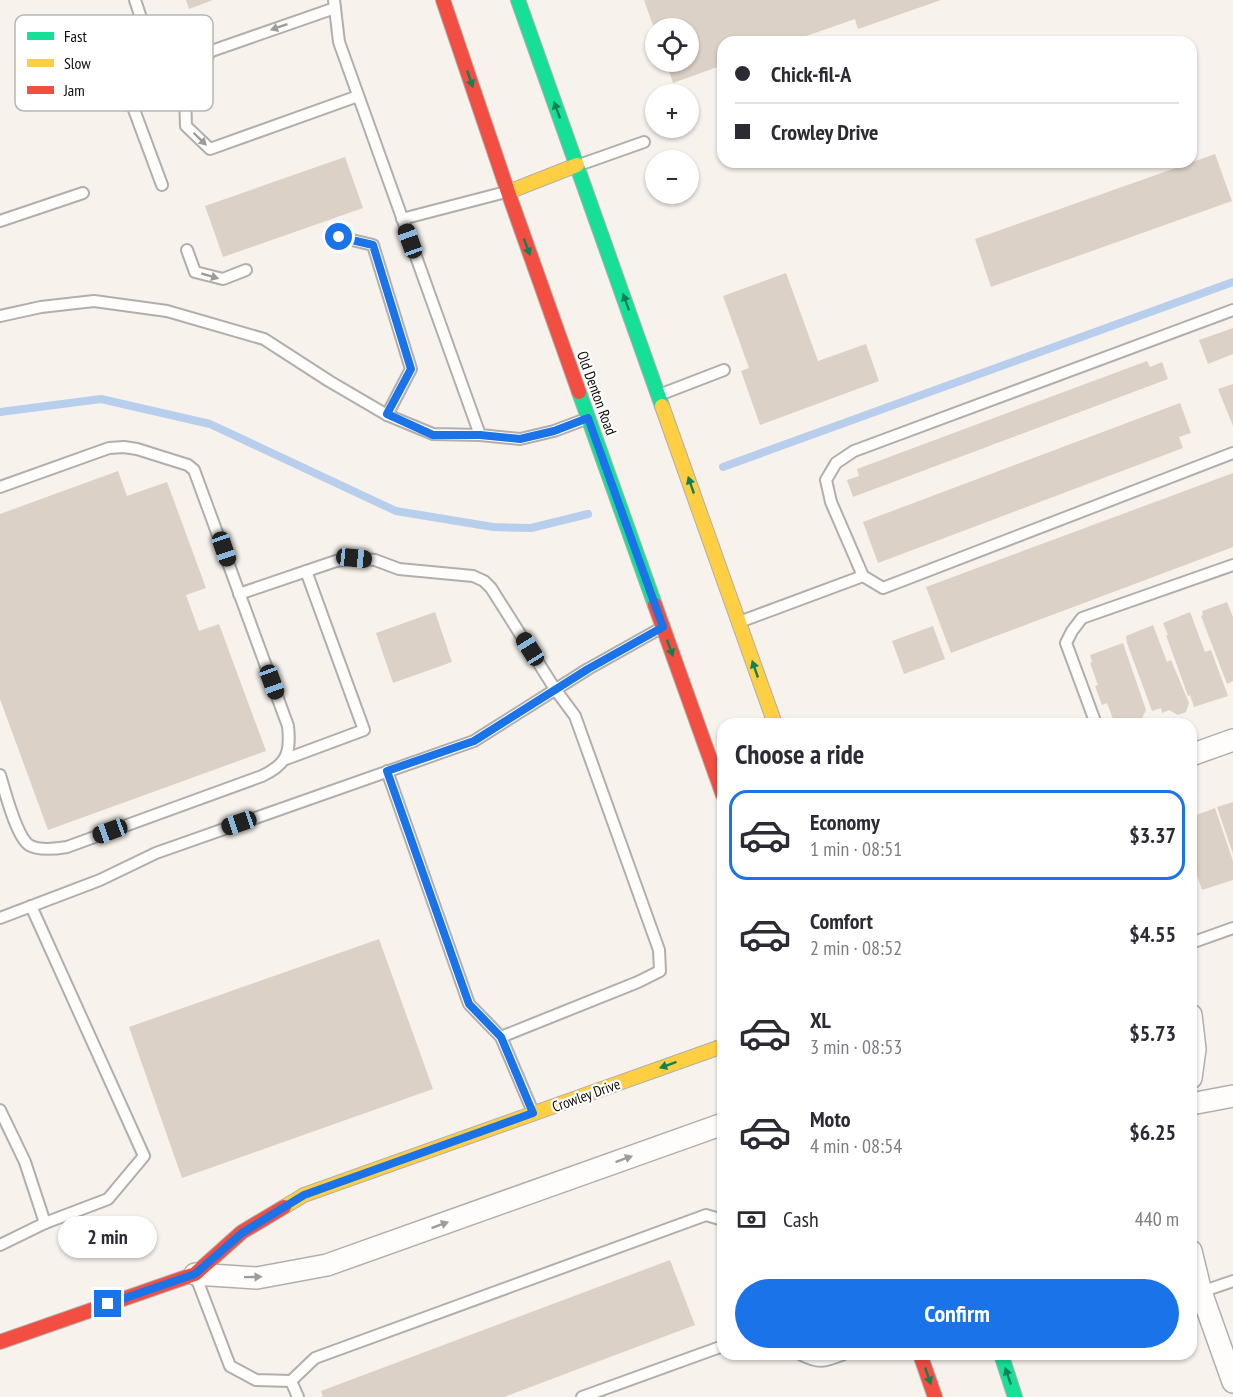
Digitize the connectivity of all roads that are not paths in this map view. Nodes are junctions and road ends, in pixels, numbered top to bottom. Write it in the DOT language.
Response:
graph roads {
  1 [pos="135,0"];
  2 [pos="443,0"];
  3 [pos="518,0"];
  4 [pos="334,4"];
  5 [pos="140,15"];
  6 [pos="213,51"];
  7 [pos="358,96"];
  8 [pos="134,111"];
  9 [pos="186,111"];
  10 [pos="644,142"];
  11 [pos="577,165"];
  12 [pos="162,185"];
  13 [pos="508,192"];
  14 [pos="83,193"];
  15 [pos="402,219"];
  16 [pos="0,221"];
  17 [pos="339,237"];
  18 [pos="187,249"];
  19 [pos="246,270"];
  20 [pos="1233,310"];
  21 [pos="0,316"];
  22 [pos="724,370"];
  23 [pos="659,395"];
  24 [pos="387,414"];
  25 [pos="588,418"];
  26 [pos="480,435"];
  27 [pos="1233,453"];
  28 [pos="0,487"];
  29 [pos="1233,565"];
  30 [pos="306,571"];
  31 [pos="863,576"];
  32 [pos="240,594"];
  33 [pos="739,622"];
  34 [pos="663,627"];
  35 [pos="555,689"];
  36 [pos="773,718"];
  37 [pos="1094,718"];
  38 [pos="1233,740"];
  39 [pos="1197,753"];
  40 [pos="286,759"];
  41 [pos="387,771"];
  42 [pos="0,775"];
  43 [pos="717,778"];
  44 [pos="31,906"];
  45 [pos="0,918"];
  46 [pos="1233,928"];
  47 [pos="1197,941"];
  48 [pos="501,1037"];
  49 [pos="717,1048"];
  50 [pos="1233,1096"];
  51 [pos="1197,1103"];
  52 [pos="0,1110"];
  53 [pos="533,1113"];
  54 [pos="717,1126"];
  55 [pos="717,1218"];
  56 [pos="45,1223"];
  57 [pos="0,1245"];
  58 [pos="195,1274"];
  59 [pos="1197,1276"];
  60 [pos="1233,1281"];
  61 [pos="1201,1293"];
  62 [pos="0,1342"];
  63 [pos="717,1348"];
  64 [pos="811,1360"];
  65 [pos="830,1360"];
  66 [pos="922,1360"];
  67 [pos="1003,1360"];
  68 [pos="291,1381"];
  69 [pos="1233,1382"];
  70 [pos="298,1397"];
  71 [pos="582,1397"];
  72 [pos="935,1397"];
  73 [pos="1016,1397"];
  1 -- 5 [label="lane"];
  2 -- 13 [label="main road, Old Denton Road, one-way"];
  11 -- 3 [label="main road, one-way"];
  4 -- 6 [label="lane, one-way"];
  4 -- 7 [label="lane"];
  9 -- 7 [label="lane, one-way"];
  7 -- 15 [label="lane"];
  8 -- 12 [label="lane"];
  10 -- 11 [label="lane"];
  11 -- 13 [label="main road"];
  23 -- 11 [label="main road, one-way"];
  13 -- 15 [label="lane"];
  13 -- 25 [label="main road, Old Denton Road, one-way"];
  14 -- 16 [label="lane"];
  15 -- 26 [label="lane"];
  17 -- 24 [label="lane"];
  18 -- 19 [label="lane, one-way"];
  20 -- 31 [label="lane"];
  21 -- 24 [label="lane"];
  22 -- 23 [label="lane"];
  33 -- 23 [label="main road, one-way"];
  24 -- 26 [label="lane"];
  25 -- 26 [label="lane"];
  25 -- 34 [label="main road, Old Denton Road"];
  27 -- 31 [label="lane"];
  28 -- 32 [label="lane"];
  29 -- 37 [label="lane"];
  30 -- 32 [label="lane"];
  30 -- 35 [label="lane"];
  30 -- 40 [label="lane"];
  31 -- 33 [label="lane"];
  32 -- 40 [label="lane"];
  36 -- 33 [label="main road, one-way"];
  34 -- 35 [label="lane"];
  34 -- 43 [label="main road, Old Denton Road, one-way"];
  35 -- 41 [label="lane"];
  35 -- 48 [label="lane"];
  38 -- 39 [label="street"];
  40 -- 42 [label="lane"];
  41 -- 44 [label="lane"];
  41 -- 48 [label="lane"];
  44 -- 45 [label="lane"];
  44 -- 56 [label="lane"];
  46 -- 47 [label="lane"];
  48 -- 53 [label="lane"];
  49 -- 53 [label="main road, Crowley Drive, one-way"];
  50 -- 51 [label="street"];
  52 -- 56 [label="lane"];
  53 -- 58 [label="main road, Crowley Drive"];
  58 -- 54 [label="street, Crowley Drive, one-way"];
  55 -- 68 [label="lane"];
  56 -- 57 [label="lane"];
  58 -- 62 [label="main road, Crowley Drive"];
  58 -- 68 [label="lane"];
  59 -- 61 [label="street"];
  60 -- 61 [label="lane"];
  61 -- 69 [label="street"];
  63 -- 71 [label="lane"];
  64 -- 65 [label="lane"];
  66 -- 72 [label="main road, one-way"];
  73 -- 67 [label="main road, one-way"];
  68 -- 70 [label="lane"];
}
